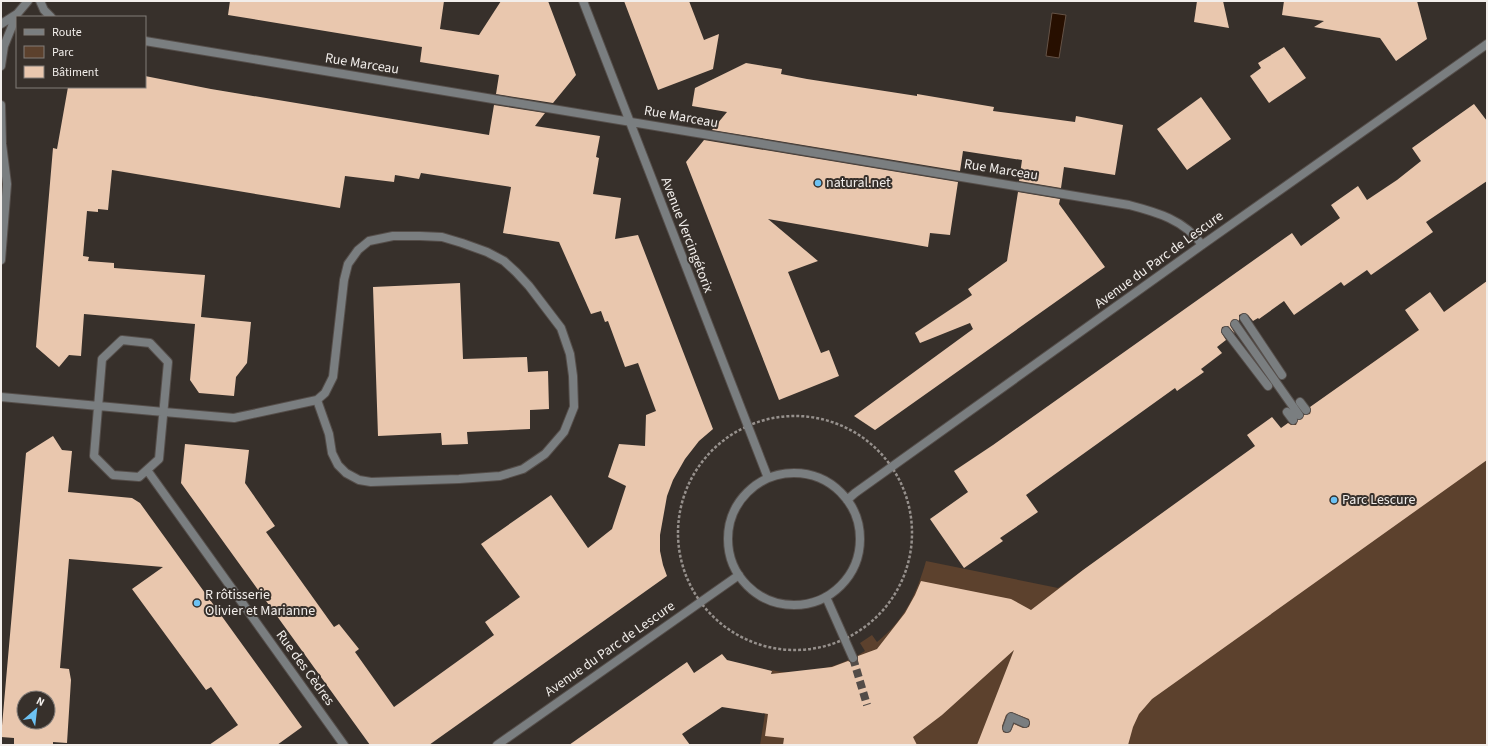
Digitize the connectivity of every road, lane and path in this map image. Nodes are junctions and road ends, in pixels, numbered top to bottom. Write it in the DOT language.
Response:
graph roads {
  1 [pos="28,1"];
  2 [pos="40,1"];
  3 [pos="582,1"];
  4 [pos="17,14"];
  5 [pos="16,16"];
  6 [pos="50,16"];
  7 [pos="1,24"];
  8 [pos="146,41"];
  9 [pos="1487,44"];
  10 [pos="1,66"];
  11 [pos="1,106"];
  12 [pos="629,121"];
  13 [pos="1,143"];
  14 [pos="1202,245"];
  15 [pos="1,260"];
  16 [pos="1244,318"];
  17 [pos="1235,324"];
  18 [pos="1226,331"];
  19 [pos="1282,375"];
  20 [pos="1268,386"];
  21 [pos="1,397"];
  22 [pos="317,400"];
  23 [pos="1300,402"];
  24 [pos="98,407"];
  25 [pos="164,412"];
  26 [pos="1287,412"];
  27 [pos="1299,415"];
  28 [pos="747,426"];
  29 [pos="892,467"];
  30 [pos="147,470"];
  31 [pos="768,478"];
  32 [pos="847,500"];
  33 [pos="739,575"];
  34 [pos="826,597"];
  35 [pos="700,602"];
  36 [pos="845,641"];
  37 [pos="853,658"];
  38 [pos="1025,723"];
  39 [pos="1007,728"];
  40 [pos="344,745"];
  41 [pos="497,745"];
  1 -- 4 [label="street"];
  2 -- 6 [label="street"];
  3 -- 12 [label="street, Avenue Vercingétorix"];
  4 -- 7 [label="street"];
  5 -- 10 [label="street"];
  8 -- 12 [label="street, Rue Marceau"];
  9 -- 14 [label="street, Avenue du Parc de Lescure"];
  11 -- 13 [label="street"];
  12 -- 14 [label="street, Rue Marceau"];
  12 -- 28 [label="street, Avenue Vercingétorix"];
  13 -- 15 [label="street"];
  14 -- 29 [label="street, Avenue du Parc de Lescure"];
  16 -- 19 [label="street"];
  17 -- 27 [label="street"];
  18 -- 20 [label="street"];
  21 -- 24 [label="street"];
  22 -- 22 [label="street"];
  22 -- 25 [label="street"];
  23 -- 27 [label="street"];
  24 -- 25 [label="street"];
  24 -- 25 [label="street"];
  24 -- 30 [label="street"];
  25 -- 30 [label="street"];
  26 -- 27 [label="street"];
  28 -- 29 [label="path"];
  28 -- 31 [label="street, Avenue Vercingétorix"];
  28 -- 35 [label="path"];
  29 -- 32 [label="street, Avenue du Parc de Lescure"];
  29 -- 36 [label="path"];
  30 -- 40 [label="street, Rue des Cèdres"];
  31 -- 32 [label="street"];
  31 -- 33 [label="street"];
  32 -- 34 [label="street"];
  33 -- 34 [label="street"];
  33 -- 35 [label="street, Avenue du Parc de Lescure"];
  34 -- 36 [label="street"];
  35 -- 36 [label="path"];
  35 -- 41 [label="street, Avenue du Parc de Lescure"];
  36 -- 37 [label="street"];
  38 -- 39 [label="street"];
}
